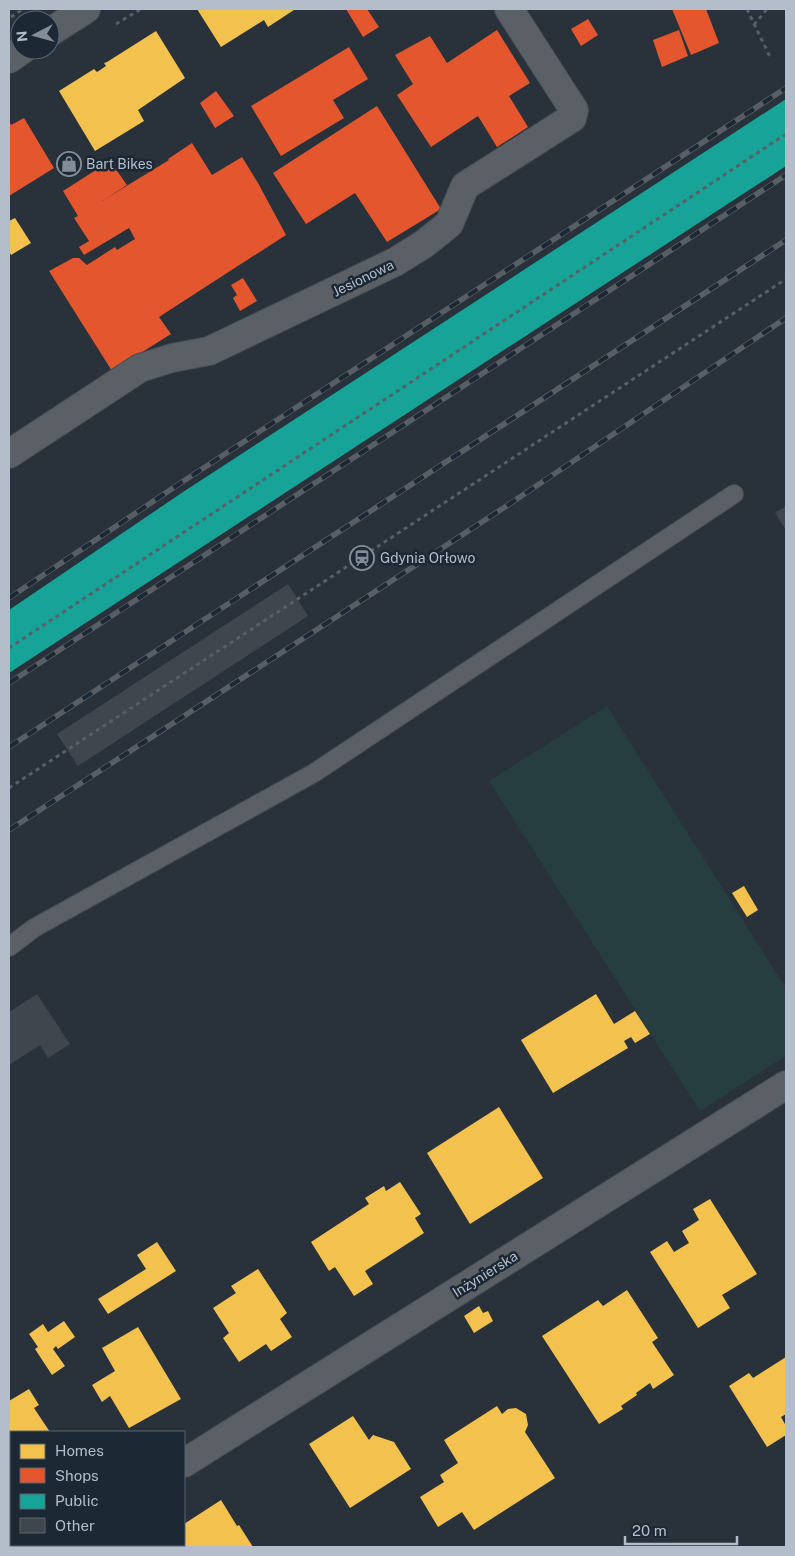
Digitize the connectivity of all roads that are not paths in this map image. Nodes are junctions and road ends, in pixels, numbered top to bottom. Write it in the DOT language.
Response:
graph roads {
  1 [pos="86,9"];
  2 [pos="509,9"];
  3 [pos="60,26"];
  4 [pos="9,454"];
  5 [pos="734,494"];
  6 [pos="9,947"];
  7 [pos="786,1085"];
  8 [pos="185,1462"];
  1 -- 3 [label="street"];
  2 -- 4 [label="street, Jesionowa"];
  5 -- 6 [label="lane"];
  7 -- 8 [label="street, Inżynierska"];
}
